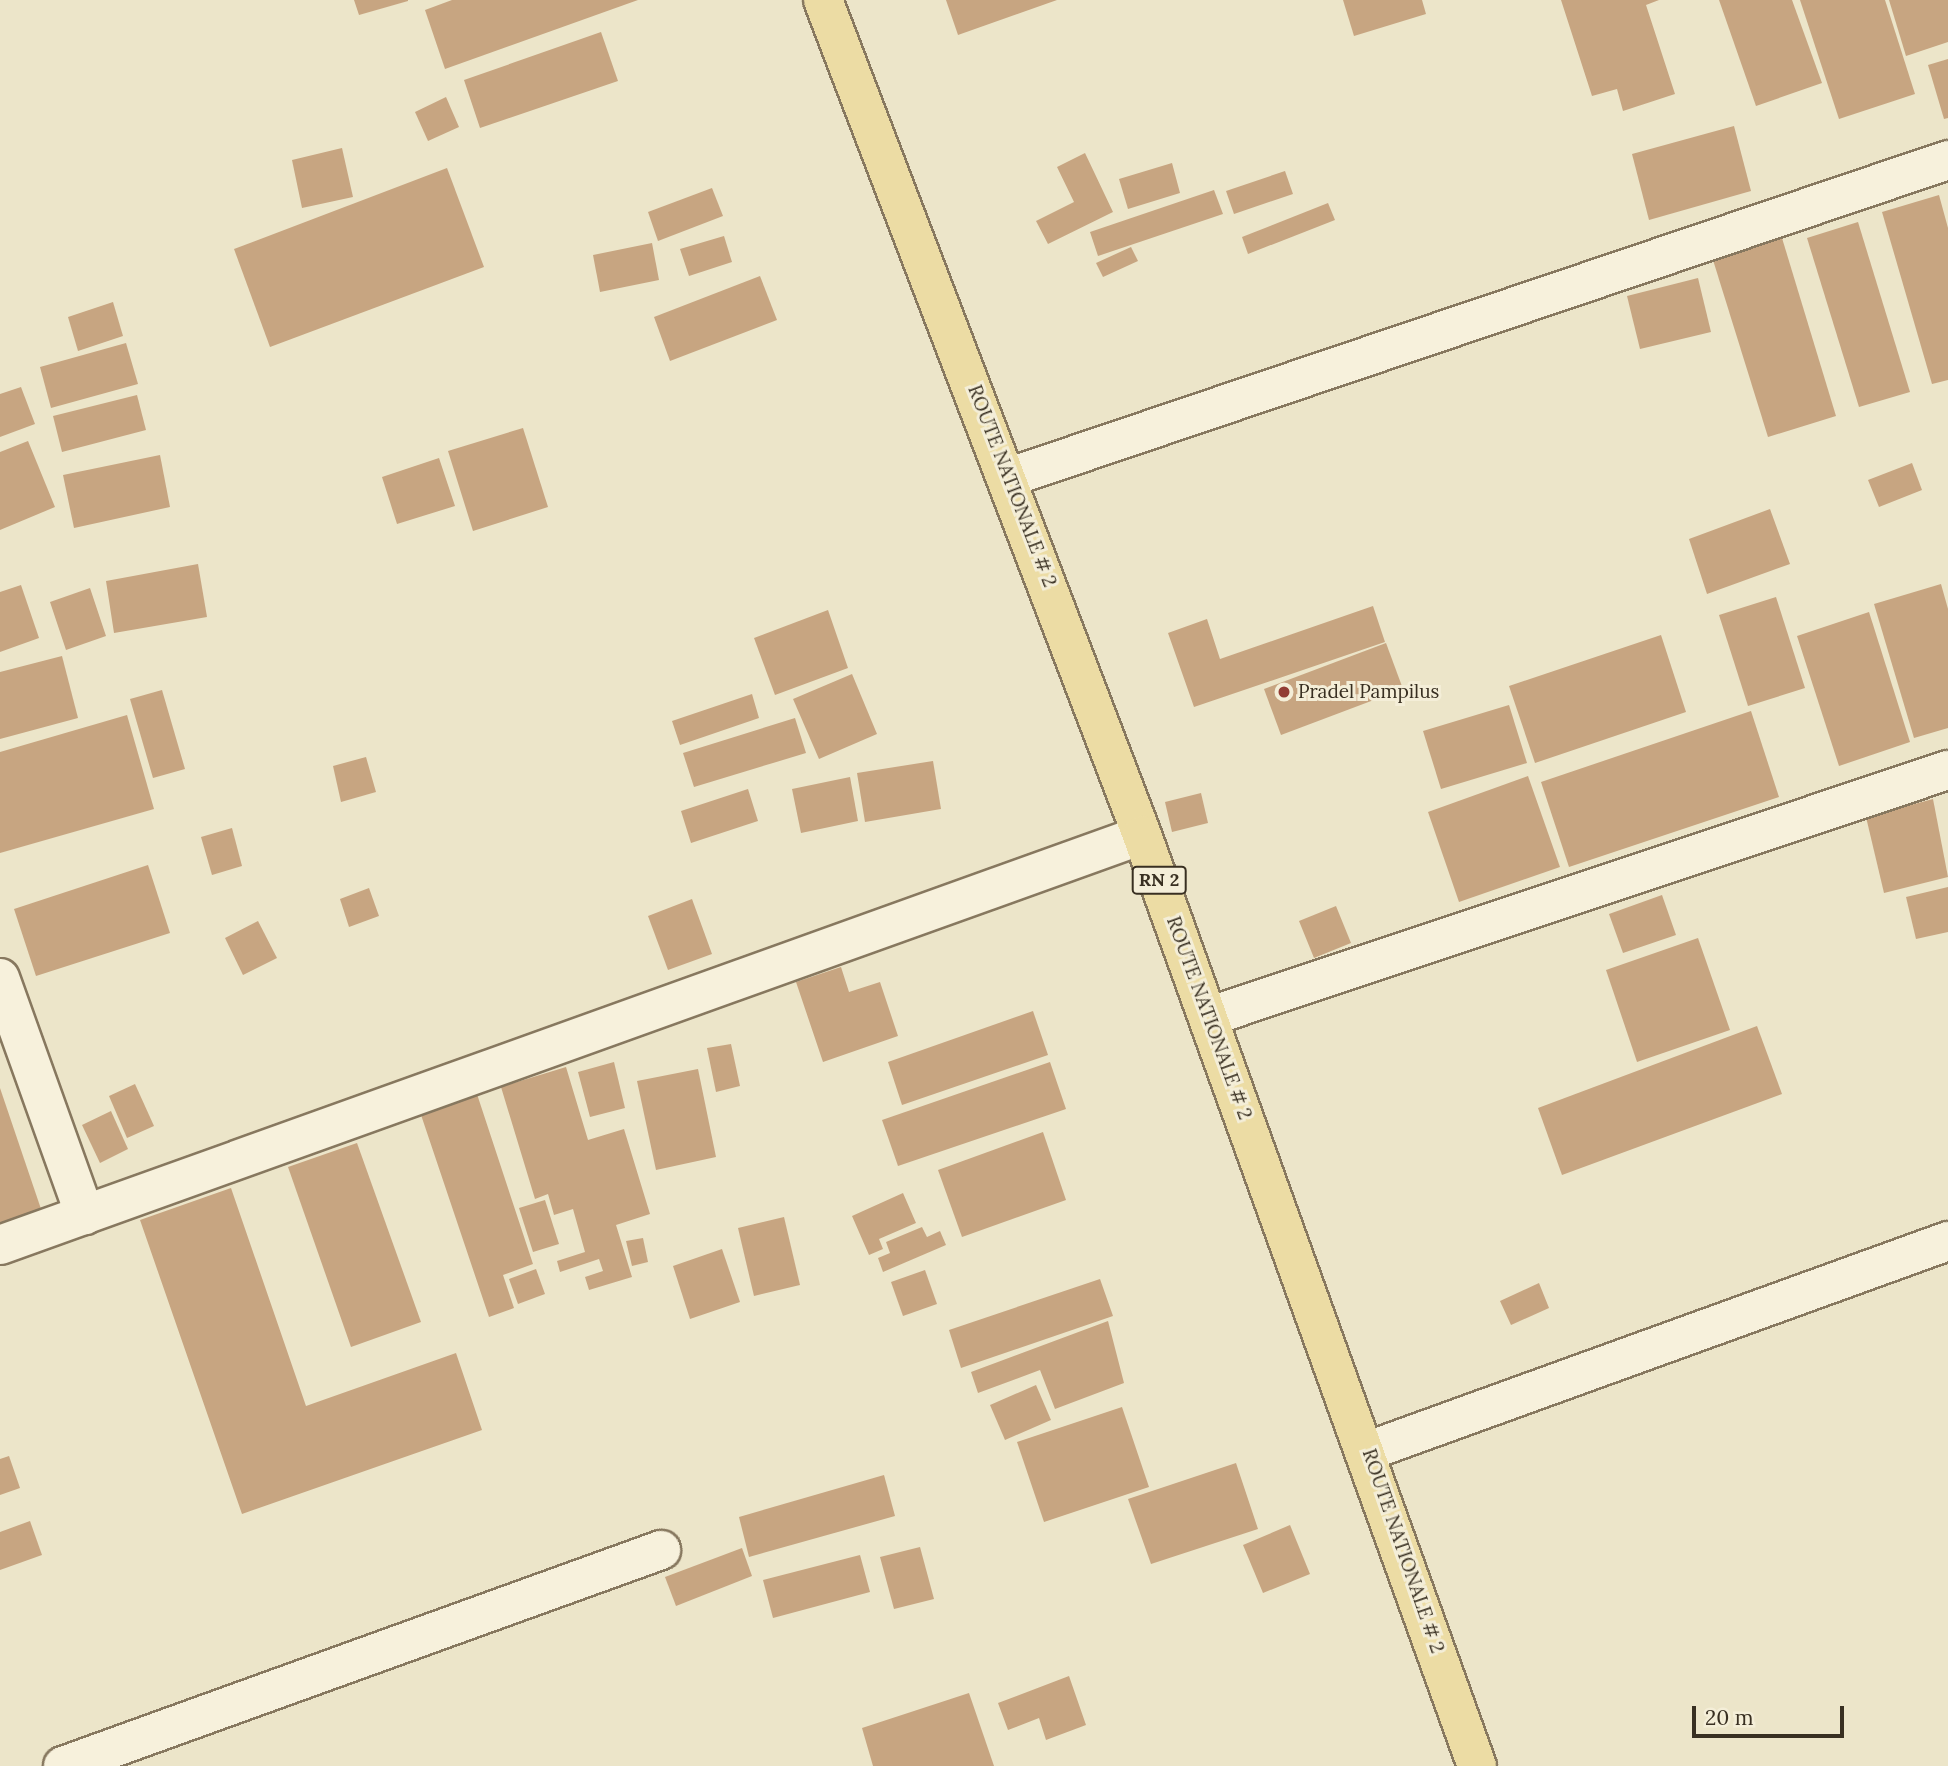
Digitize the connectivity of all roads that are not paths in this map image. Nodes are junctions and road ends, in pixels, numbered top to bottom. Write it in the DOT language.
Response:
graph roads {
  1 [pos="823,0"];
  2 [pos="1948,160"];
  3 [pos="1010,477"];
  4 [pos="1948,770"];
  5 [pos="1142,835"];
  6 [pos="0,978"];
  7 [pos="1208,1017"];
  8 [pos="85,1214"];
  9 [pos="1948,1241"];
  10 [pos="0,1245"];
  11 [pos="1368,1451"];
  12 [pos="661,1550"];
  13 [pos="64,1766"];
  14 [pos="1477,1766"];
  1 -- 3 [label="main road, ROUTE NATIONALE # 2 / RN 2"];
  2 -- 3 [label="street"];
  3 -- 5 [label="main road, ROUTE NATIONALE # 2 / RN 2"];
  4 -- 7 [label="street"];
  5 -- 7 [label="main road, ROUTE NATIONALE # 2 / RN 2"];
  5 -- 8 [label="street"];
  6 -- 8 [label="street"];
  7 -- 11 [label="main road, ROUTE NATIONALE # 2 / RN 2"];
  8 -- 10 [label="street"];
  9 -- 11 [label="street"];
  11 -- 14 [label="main road, ROUTE NATIONALE # 2 / RN 2"];
  12 -- 13 [label="street"];
}
